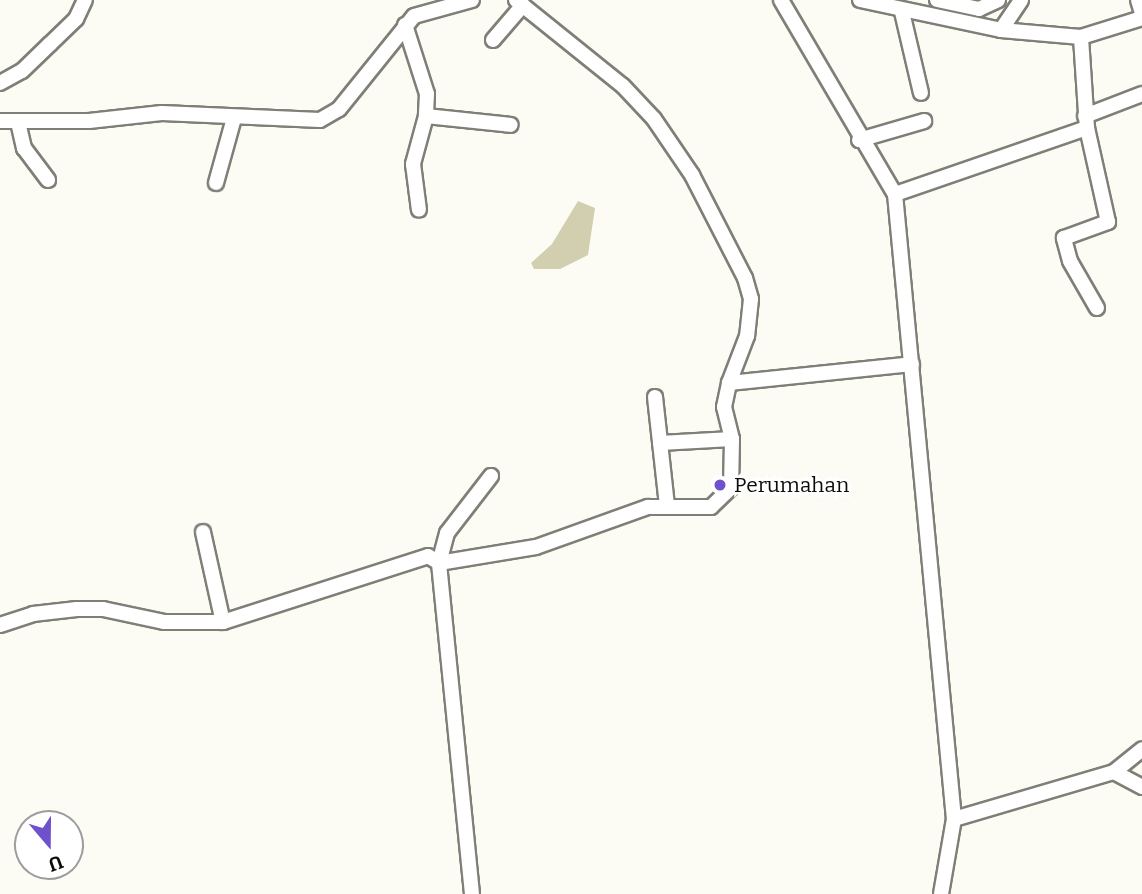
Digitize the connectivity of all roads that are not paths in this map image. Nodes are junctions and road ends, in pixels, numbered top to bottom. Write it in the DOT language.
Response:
graph roads {
  1 [pos="85,0"];
  2 [pos="472,0"];
  3 [pos="781,0"];
  4 [pos="860,0"];
  5 [pos="937,0"];
  6 [pos="998,0"];
  7 [pos="1021,0"];
  8 [pos="1138,0"];
  9 [pos="520,3"];
  10 [pos="902,12"];
  11 [pos="1142,16"];
  12 [pos="405,25"];
  13 [pos="1002,30"];
  14 [pos="1081,37"];
  15 [pos="493,40"];
  16 [pos="0,83"];
  17 [pos="921,93"];
  18 [pos="1142,94"];
  19 [pos="426,116"];
  20 [pos="234,118"];
  21 [pos="924,121"];
  22 [pos="10,122"];
  23 [pos="1086,122"];
  24 [pos="511,125"];
  25 [pos="859,140"];
  26 [pos="48,180"];
  27 [pos="216,183"];
  28 [pos="895,194"];
  29 [pos="419,210"];
  30 [pos="1097,307"];
  31 [pos="912,364"];
  32 [pos="729,383"];
  33 [pos="655,397"];
  34 [pos="732,439"];
  35 [pos="660,443"];
  36 [pos="491,476"];
  37 [pos="667,505"];
  38 [pos="203,533"];
  39 [pos="439,563"];
  40 [pos="223,622"];
  41 [pos="0,625"];
  42 [pos="1142,750"];
  43 [pos="1114,772"];
  44 [pos="1142,788"];
  45 [pos="954,819"];
  46 [pos="472,894"];
  47 [pos="941,894"];
  1 -- 16 [label="street"];
  2 -- 12 [label="street"];
  3 -- 25 [label="street"];
  4 -- 10 [label="street"];
  5 -- 6 [label="street"];
  7 -- 13 [label="street"];
  8 -- 11 [label="street"];
  9 -- 15 [label="street"];
  9 -- 32 [label="street"];
  10 -- 13 [label="street"];
  10 -- 17 [label="street"];
  11 -- 14 [label="street"];
  12 -- 19 [label="street"];
  12 -- 20 [label="street"];
  13 -- 14 [label="street"];
  14 -- 23 [label="street"];
  18 -- 23 [label="street"];
  19 -- 24 [label="street"];
  19 -- 29 [label="street"];
  20 -- 22 [label="street"];
  20 -- 27 [label="street"];
  21 -- 25 [label="street"];
  22 -- 26 [label="street"];
  23 -- 28 [label="street"];
  23 -- 30 [label="street"];
  25 -- 28 [label="street"];
  28 -- 31 [label="street"];
  31 -- 32 [label="street"];
  31 -- 45 [label="street"];
  32 -- 34 [label="street"];
  33 -- 35 [label="street"];
  34 -- 35 [label="street"];
  34 -- 37 [label="street"];
  35 -- 37 [label="street"];
  36 -- 39 [label="street"];
  37 -- 39 [label="street"];
  38 -- 40 [label="street"];
  39 -- 40 [label="street"];
  39 -- 46 [label="street"];
  40 -- 41 [label="street"];
  42 -- 43 [label="street"];
  43 -- 44 [label="street"];
  43 -- 45 [label="street"];
  45 -- 47 [label="street"];
}
